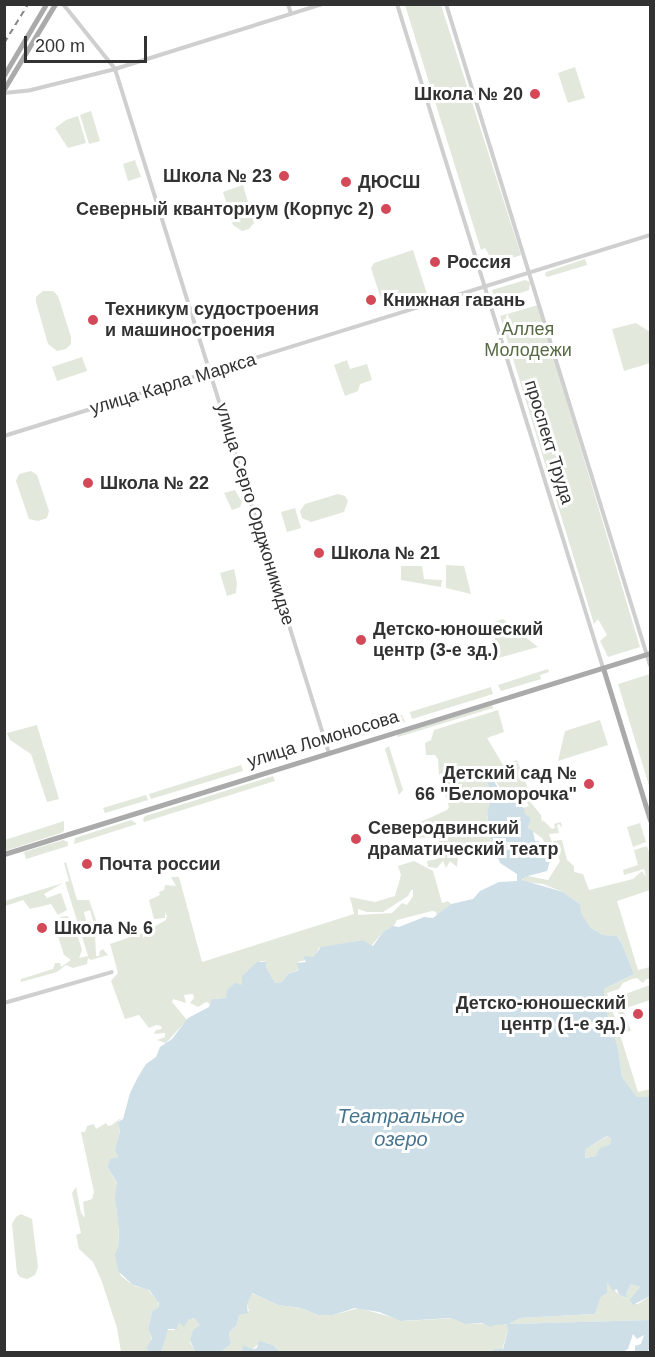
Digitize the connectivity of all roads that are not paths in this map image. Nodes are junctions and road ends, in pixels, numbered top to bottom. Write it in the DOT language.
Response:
graph roads {
  1 [pos="46,4"];
  2 [pos="55,4"];
  3 [pos="63,4"];
  4 [pos="288,4"];
  5 [pos="323,4"];
  6 [pos="397,4"];
  7 [pos="446,4"];
  8 [pos="291,14"];
  9 [pos="115,69"];
  10 [pos="4,75"];
  11 [pos="4,91"];
  12 [pos="651,235"];
  13 [pos="530,272"];
  14 [pos="485,286"];
  15 [pos="212,372"];
  16 [pos="4,436"];
  17 [pos="649,654"];
  18 [pos="651,665"];
  19 [pos="603,668"];
  20 [pos="329,753"];
  21 [pos="651,820"];
  22 [pos="4,854"];
  23 [pos="112,972"];
  24 [pos="4,1003"];
  1 -- 10 [label="main road"];
  2 -- 11 [label="main road"];
  3 -- 9 [label="street"];
  4 -- 8 [label="street"];
  5 -- 8 [label="street"];
  6 -- 14 [label="street, проспект Труда"];
  7 -- 13 [label="street"];
  8 -- 9 [label="street"];
  9 -- 11 [label="street"];
  9 -- 15 [label="street, улица Серго Орджоникидзе"];
  12 -- 13 [label="street, улица Карла Маркса"];
  13 -- 14 [label="street, улица Карла Маркса"];
  13 -- 17 [label="street"];
  14 -- 15 [label="street, улица Карла Маркса"];
  14 -- 19 [label="street, проспект Труда"];
  15 -- 16 [label="street, улица Карла Маркса"];
  15 -- 20 [label="street, улица Серго Орджоникидзе"];
  17 -- 18 [label="street"];
  17 -- 19 [label="main road, улица Ломоносова"];
  19 -- 20 [label="main road, улица Ломоносова"];
  19 -- 21 [label="main road, проспект Труда"];
  20 -- 22 [label="main road, улица Ломоносова"];
  23 -- 24 [label="street"];
}
